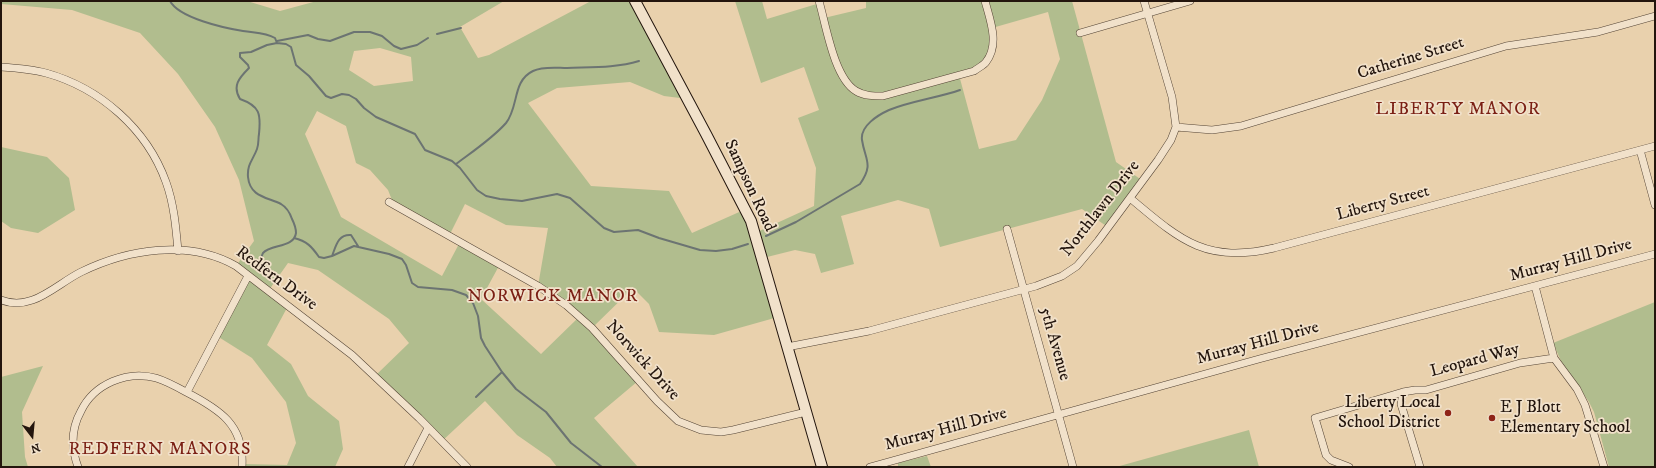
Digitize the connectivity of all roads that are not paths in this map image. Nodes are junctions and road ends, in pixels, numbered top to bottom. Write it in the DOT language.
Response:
graph roads {
  1 [pos="635,1"];
  2 [pos="819,1"];
  3 [pos="985,1"];
  4 [pos="1144,1"];
  5 [pos="1190,1"];
  6 [pos="1148,14"];
  7 [pos="1655,16"];
  8 [pos="1080,33"];
  9 [pos="1,67"];
  10 [pos="1176,127"];
  11 [pos="1655,146"];
  12 [pos="1640,150"];
  13 [pos="1130,198"];
  14 [pos="389,202"];
  15 [pos="1655,205"];
  16 [pos="1007,229"];
  17 [pos="178,251"];
  18 [pos="1655,254"];
  19 [pos="248,276"];
  20 [pos="1535,286"];
  21 [pos="1024,289"];
  22 [pos="1,300"];
  23 [pos="787,347"];
  24 [pos="1554,358"];
  25 [pos="187,392"];
  26 [pos="1404,392"];
  27 [pos="806,412"];
  28 [pos="1058,415"];
  29 [pos="428,428"];
  30 [pos="78,467"];
  31 [pos="242,467"];
  32 [pos="408,467"];
  33 [pos="467,467"];
  34 [pos="822,467"];
  35 [pos="870,467"];
  36 [pos="1073,467"];
  37 [pos="1349,467"];
  38 [pos="1420,467"];
  39 [pos="1604,467"];
  1 -- 23 [label="street, Sampson Road"];
  2 -- 3 [label="street"];
  4 -- 6 [label="street"];
  5 -- 6 [label="street"];
  6 -- 8 [label="street"];
  6 -- 10 [label="street"];
  7 -- 10 [label="street, Catherine Street"];
  9 -- 17 [label="street"];
  10 -- 13 [label="street, Northlawn Drive"];
  11 -- 12 [label="street, Liberty Street"];
  12 -- 13 [label="street, Liberty Street"];
  12 -- 15 [label="street"];
  13 -- 21 [label="street, Northlawn Drive"];
  14 -- 27 [label="street, Norwick Drive"];
  16 -- 21 [label="street, 5th Avenue"];
  17 -- 19 [label="street, Redfern Drive"];
  17 -- 22 [label="street, Redfern Drive"];
  18 -- 20 [label="street, Murray Hill Drive"];
  19 -- 25 [label="street"];
  19 -- 29 [label="street, Redfern Drive"];
  20 -- 24 [label="street"];
  20 -- 28 [label="street, Murray Hill Drive"];
  21 -- 23 [label="street, Northlawn Drive"];
  21 -- 28 [label="street, 5th Avenue"];
  23 -- 27 [label="street, Sampson Road"];
  24 -- 26 [label="street, Leopard Way"];
  24 -- 39 [label="street"];
  25 -- 30 [label="street"];
  25 -- 31 [label="street"];
  26 -- 37 [label="street, Leopard Way"];
  26 -- 38 [label="street"];
  27 -- 34 [label="street, Sampson Road"];
  28 -- 35 [label="street, Murray Hill Drive"];
  28 -- 36 [label="street, 5th Avenue"];
  29 -- 32 [label="street"];
  29 -- 33 [label="street, Redfern Drive"];
}
